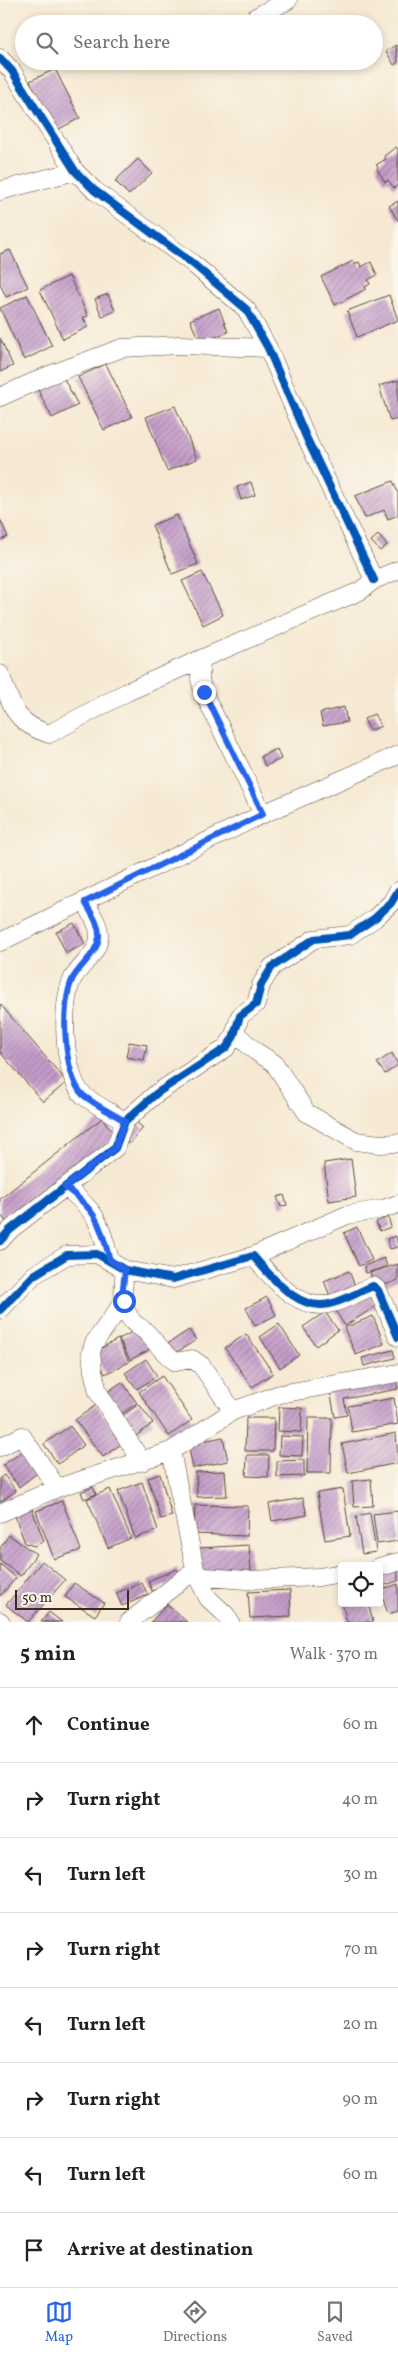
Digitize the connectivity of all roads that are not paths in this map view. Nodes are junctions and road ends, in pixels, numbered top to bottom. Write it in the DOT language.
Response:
graph roads {
  1 [pos="288,0"];
  2 [pos="260,15"];
  3 [pos="0,58"];
  4 [pos="75,171"];
  5 [pos="0,191"];
  6 [pos="268,348"];
  7 [pos="0,397"];
  8 [pos="398,570"];
  9 [pos="374,580"];
  10 [pos="201,659"];
  11 [pos="0,674"];
  12 [pos="398,754"];
  13 [pos="263,814"];
  14 [pos="398,891"];
  15 [pos="85,902"];
  16 [pos="0,942"];
  17 [pos="235,1033"];
  18 [pos="125,1121"];
  19 [pos="398,1143"];
  20 [pos="65,1187"];
  21 [pos="398,1204"];
  22 [pos="0,1241"];
  23 [pos="253,1256"];
  24 [pos="110,1260"];
  25 [pos="125,1270"];
  26 [pos="124,1301"];
  27 [pos="0,1310"];
  28 [pos="398,1337"];
  29 [pos="398,1373"];
  30 [pos="233,1411"];
  31 [pos="0,1447"];
  32 [pos="171,1450"];
  33 [pos="142,1462"];
  34 [pos="57,1488"];
  35 [pos="0,1513"];
  36 [pos="398,1562"];
  37 [pos="383,1565"];
  38 [pos="196,1574"];
  39 [pos="338,1574"];
  40 [pos="129,1622"];
  41 [pos="230,1622"];
  1 -- 2 [label="street"];
  3 -- 4 [label="street"];
  4 -- 5 [label="street"];
  4 -- 6 [label="street"];
  6 -- 7 [label="street"];
  6 -- 9 [label="street"];
  8 -- 9 [label="street"];
  9 -- 10 [label="street"];
  10 -- 11 [label="street"];
  10 -- 13 [label="street"];
  12 -- 13 [label="street"];
  13 -- 15 [label="street"];
  14 -- 17 [label="street"];
  15 -- 16 [label="street"];
  15 -- 18 [label="street"];
  17 -- 18 [label="street"];
  17 -- 19 [label="street"];
  18 -- 20 [label="street"];
  20 -- 22 [label="street"];
  20 -- 24 [label="street"];
  21 -- 23 [label="street"];
  23 -- 25 [label="street"];
  23 -- 28 [label="street"];
  24 -- 25 [label="street"];
  24 -- 27 [label="street"];
  25 -- 26 [label="street"];
  26 -- 30 [label="street"];
  26 -- 33 [label="street"];
  29 -- 30 [label="street"];
  30 -- 32 [label="street"];
  31 -- 34 [label="street"];
  32 -- 33 [label="street"];
  32 -- 38 [label="street"];
  33 -- 34 [label="street"];
  34 -- 35 [label="street"];
  36 -- 37 [label="street"];
  38 -- 39 [label="street"];
  38 -- 40 [label="street"];
  38 -- 41 [label="street"];
}
